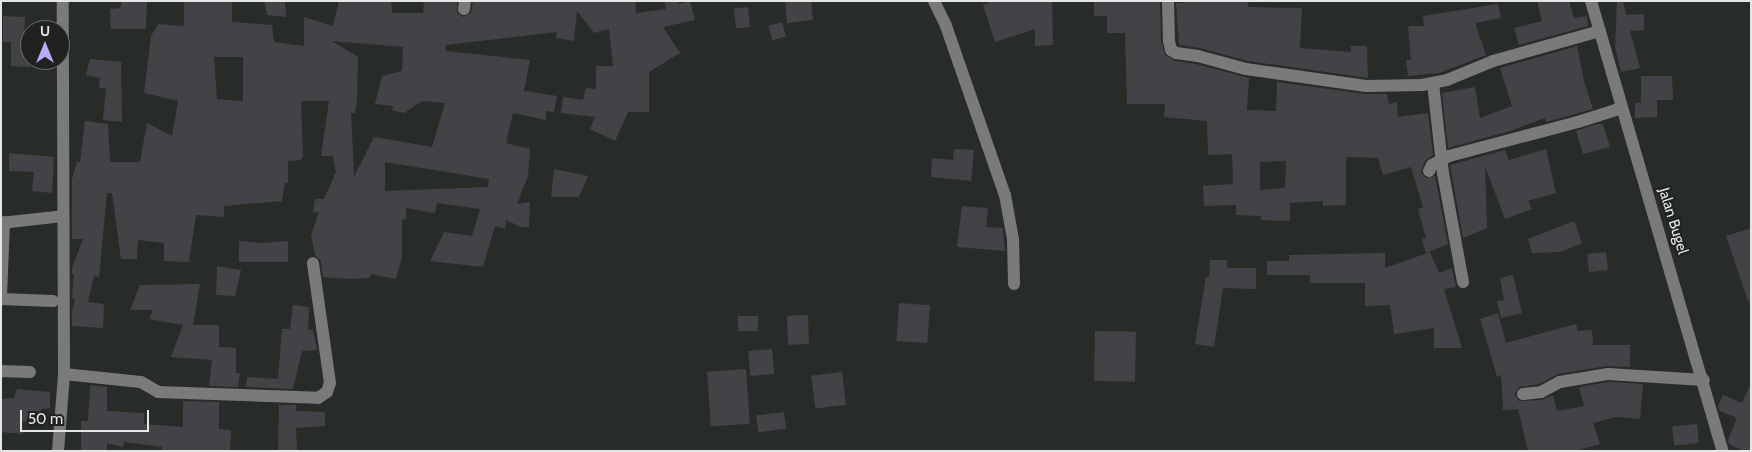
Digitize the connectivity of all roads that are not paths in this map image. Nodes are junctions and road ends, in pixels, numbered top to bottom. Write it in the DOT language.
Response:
graph roads {
  1 [pos="64,1"];
  2 [pos="934,1"];
  3 [pos="1168,1"];
  4 [pos="1591,1"];
  5 [pos="1600,31"];
  6 [pos="1433,83"];
  7 [pos="1622,108"];
  8 [pos="1443,158"];
  9 [pos="1429,171"];
  10 [pos="63,216"];
  11 [pos="3,223"];
  12 [pos="313,263"];
  13 [pos="1462,282"];
  14 [pos="1014,284"];
  15 [pos="1,298"];
  16 [pos="53,301"];
  17 [pos="1,371"];
  18 [pos="30,372"];
  19 [pos="64,374"];
  20 [pos="1704,380"];
  21 [pos="1523,394"];
  22 [pos="58,451"];
  23 [pos="1723,451"];
  1 -- 10 [label="street"];
  2 -- 14 [label="street"];
  3 -- 6 [label="street"];
  4 -- 5 [label="street, Jalan Bugel"];
  5 -- 6 [label="street"];
  5 -- 7 [label="street, Jalan Bugel"];
  6 -- 8 [label="street"];
  7 -- 8 [label="street"];
  7 -- 20 [label="street, Jalan Bugel"];
  8 -- 9 [label="street"];
  8 -- 13 [label="street"];
  10 -- 11 [label="street"];
  10 -- 19 [label="street"];
  11 -- 15 [label="street"];
  12 -- 19 [label="street"];
  15 -- 16 [label="street"];
  17 -- 18 [label="street"];
  19 -- 22 [label="street"];
  20 -- 21 [label="street"];
  20 -- 23 [label="street, Jalan Bugel"];
}
